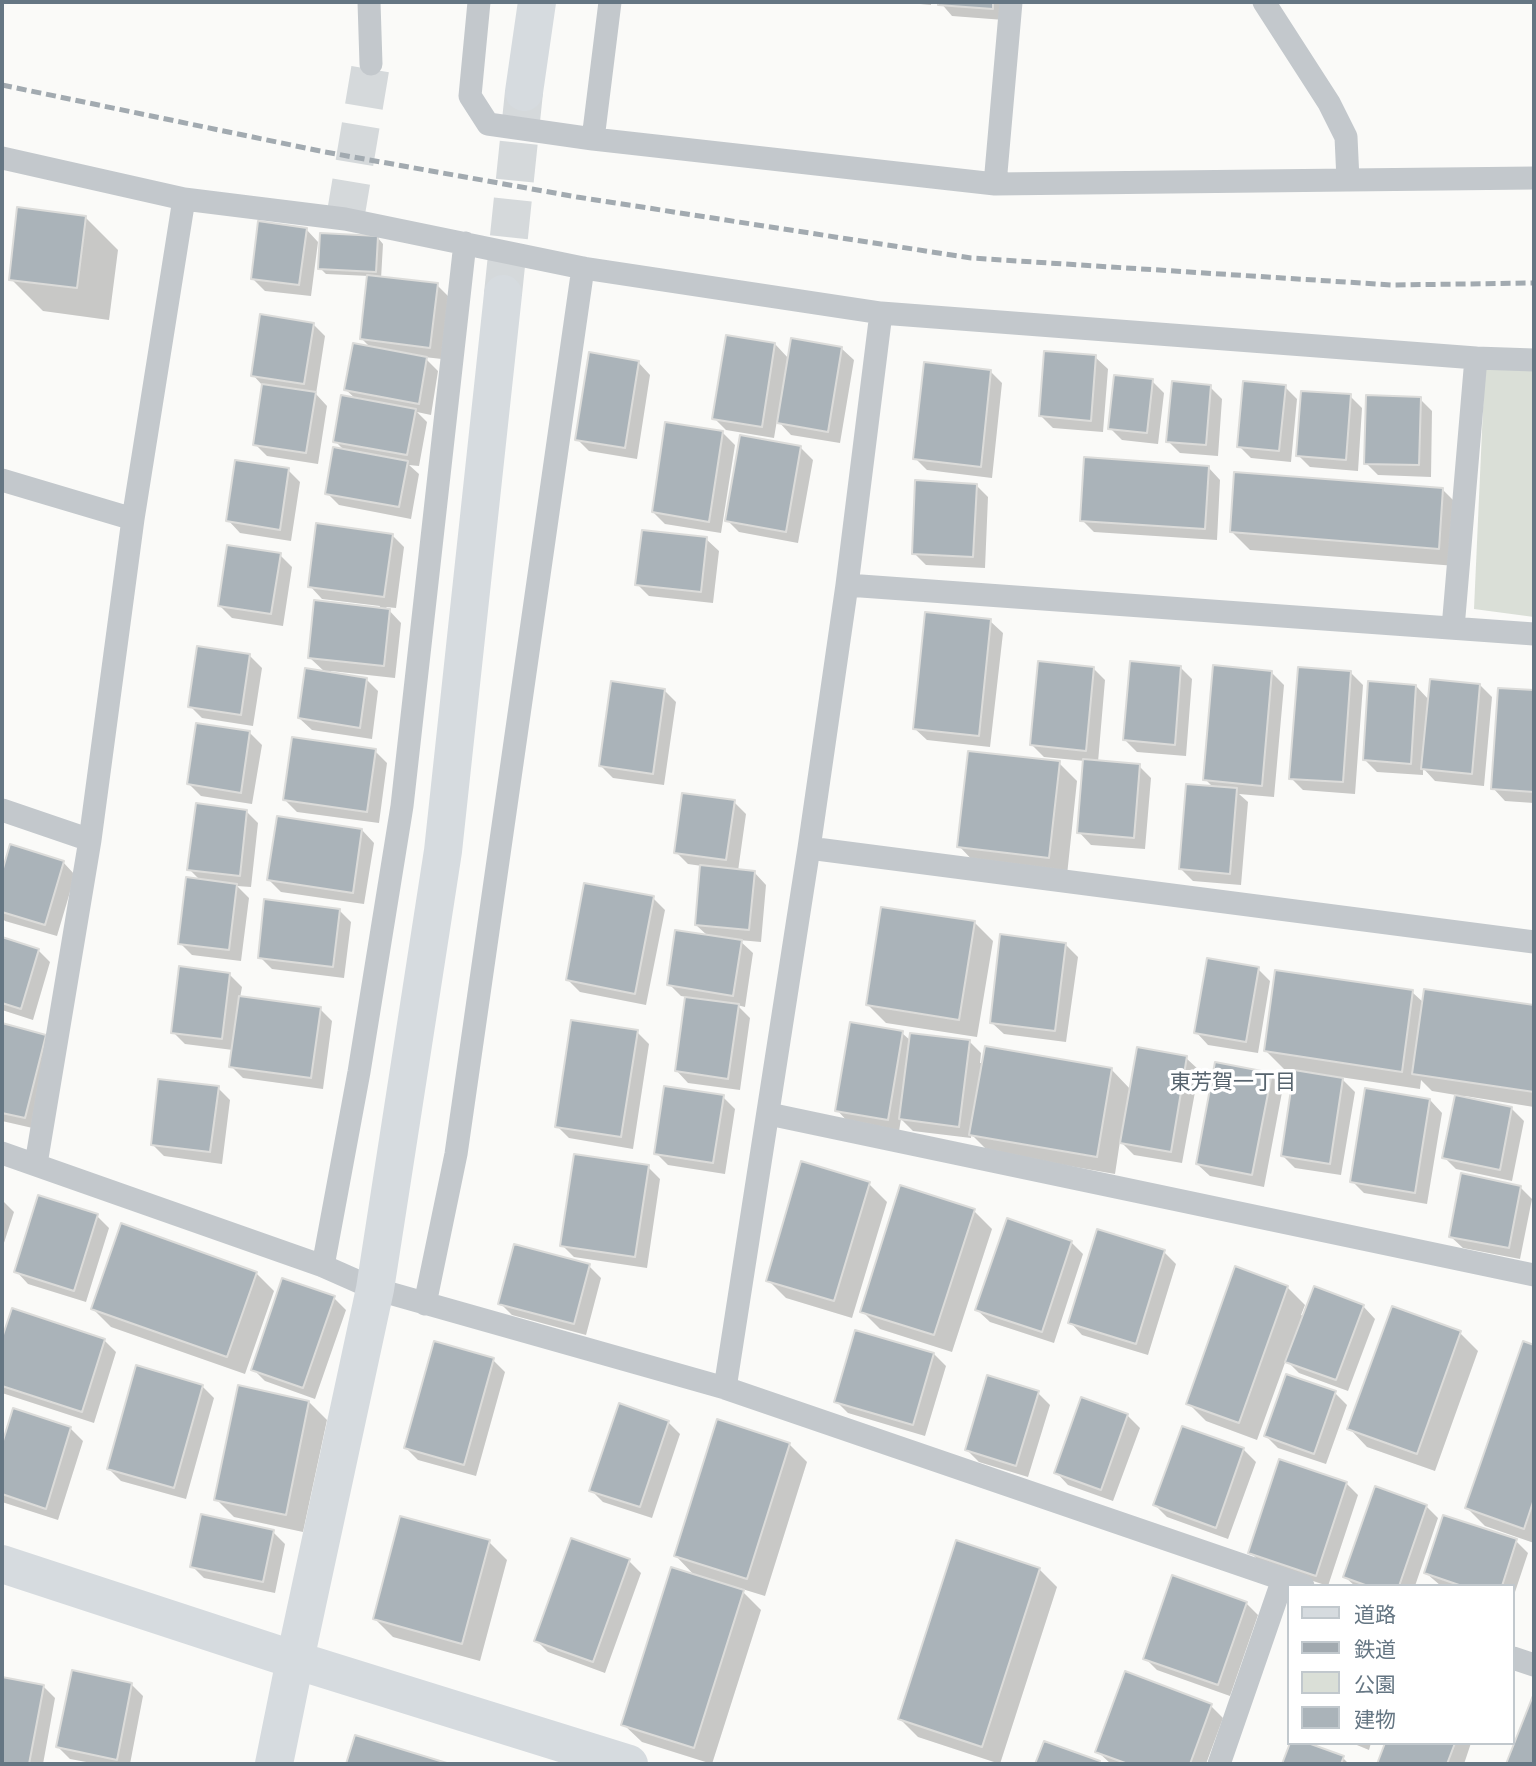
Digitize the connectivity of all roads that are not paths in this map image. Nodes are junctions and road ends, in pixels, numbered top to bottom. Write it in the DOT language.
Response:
graph roads {
  1 [pos="369,2"];
  2 [pos="479,2"];
  3 [pos="537,2"];
  4 [pos="610,2"];
  5 [pos="1010,2"];
  6 [pos="1264,2"];
  7 [pos="371,64"];
  8 [pos="524,92"];
  9 [pos="593,139"];
  10 [pos="2,158"];
  11 [pos="1534,178"];
  12 [pos="1348,180"];
  13 [pos="995,184"];
  14 [pos="184,199"];
  15 [pos="465,243"];
  16 [pos="583,268"];
  17 [pos="503,294"];
  18 [pos="881,313"];
  19 [pos="1476,358"];
  20 [pos="1534,360"];
  21 [pos="2,480"];
  22 [pos="133,519"];
  23 [pos="847,585"];
  24 [pos="1453,628"];
  25 [pos="1534,634"];
  26 [pos="2,810"];
  27 [pos="90,840"];
  28 [pos="809,848"];
  29 [pos="1534,942"];
  30 [pos="769,1114"];
  31 [pos="2,1153"];
  32 [pos="36,1164"];
  33 [pos="323,1266"];
  34 [pos="1534,1275"];
  35 [pos="375,1289"];
  36 [pos="425,1304"];
  37 [pos="725,1388"];
  38 [pos="2,1564"];
  39 [pos="1293,1582"];
  40 [pos="1288,1594"];
  41 [pos="1515,1659"];
  42 [pos="295,1660"];
  43 [pos="1534,1665"];
  44 [pos="274,1764"];
  45 [pos="629,1764"];
  46 [pos="1219,1764"];
  1 -- 7 [label="lane"];
  2 -- 9 [label="lane"];
  3 -- 8 [label="street"];
  4 -- 9 [label="lane"];
  5 -- 13 [label="lane"];
  6 -- 12 [label="lane"];
  9 -- 13 [label="lane"];
  10 -- 14 [label="lane"];
  11 -- 12 [label="lane"];
  12 -- 13 [label="lane"];
  14 -- 15 [label="lane"];
  14 -- 22 [label="lane"];
  15 -- 16 [label="lane"];
  15 -- 33 [label="lane"];
  16 -- 18 [label="lane"];
  16 -- 36 [label="lane"];
  17 -- 35 [label="street"];
  18 -- 19 [label="lane"];
  18 -- 23 [label="lane"];
  19 -- 20 [label="lane"];
  19 -- 24 [label="lane"];
  21 -- 22 [label="lane"];
  22 -- 27 [label="lane"];
  23 -- 24 [label="lane"];
  23 -- 28 [label="lane"];
  24 -- 25 [label="lane"];
  26 -- 27 [label="lane"];
  27 -- 32 [label="lane"];
  28 -- 29 [label="lane"];
  28 -- 30 [label="lane"];
  30 -- 34 [label="lane"];
  30 -- 37 [label="lane"];
  31 -- 32 [label="lane"];
  32 -- 33 [label="lane"];
  33 -- 35 [label="lane"];
  35 -- 36 [label="lane"];
  35 -- 42 [label="street"];
  36 -- 37 [label="lane"];
  37 -- 39 [label="lane"];
  38 -- 42 [label="street"];
  40 -- 46 [label="lane"];
  41 -- 43 [label="lane"];
  42 -- 44 [label="street"];
  42 -- 45 [label="street"];
}
